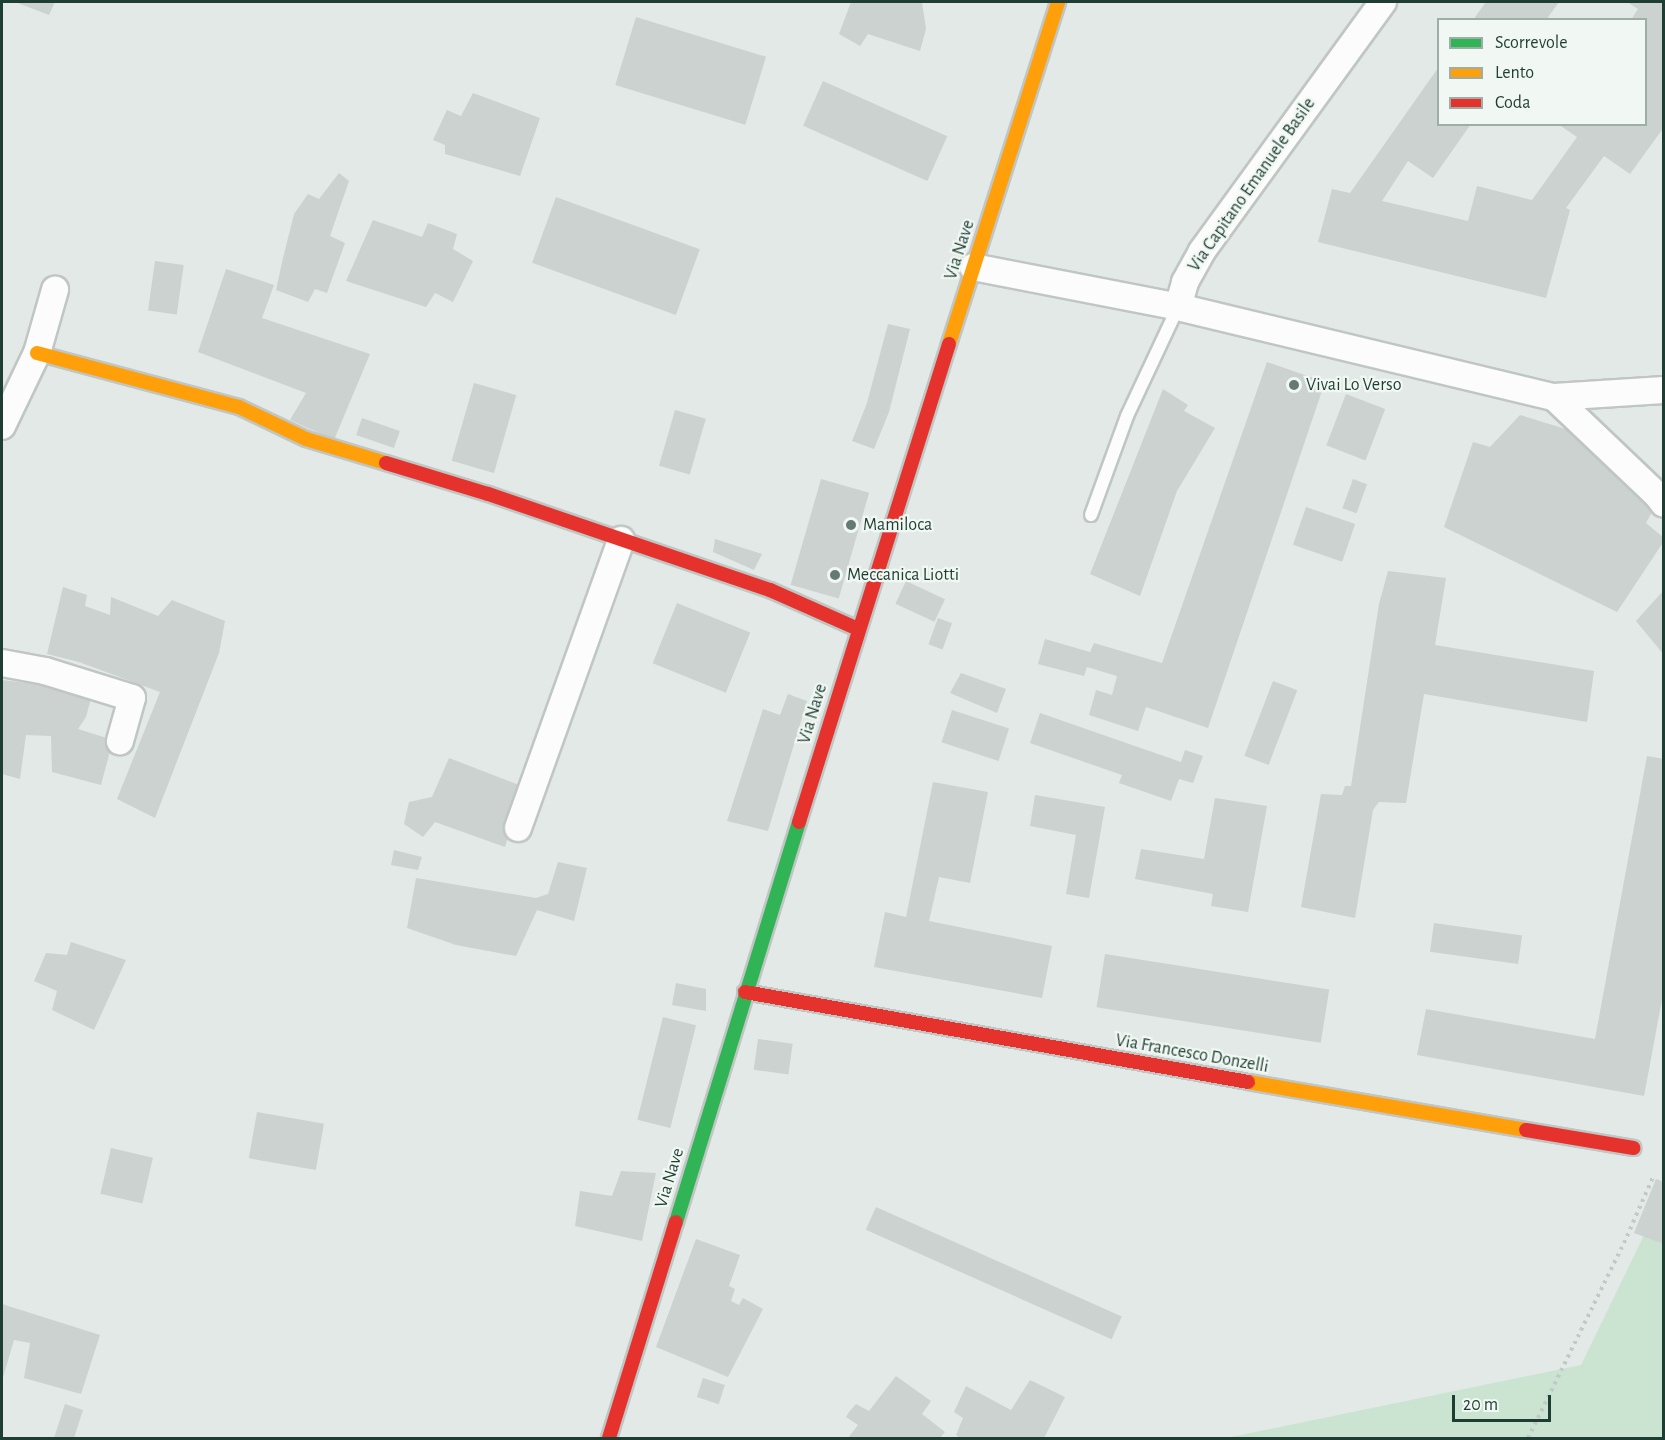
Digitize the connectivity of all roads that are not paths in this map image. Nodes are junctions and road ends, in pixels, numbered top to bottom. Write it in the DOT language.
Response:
graph roads {
  1 [pos="1058,2"];
  2 [pos="1383,2"];
  3 [pos="973,267"];
  4 [pos="55,290"];
  5 [pos="1178,307"];
  6 [pos="37,353"];
  7 [pos="1664,390"];
  8 [pos="1554,397"];
  9 [pos="2,426"];
  10 [pos="1664,504"];
  11 [pos="1092,515"];
  12 [pos="621,540"];
  13 [pos="858,629"];
  14 [pos="2,663"];
  15 [pos="120,741"];
  16 [pos="518,828"];
  17 [pos="745,992"];
  18 [pos="1634,1148"];
  19 [pos="609,1438"];
  1 -- 3 [label="street, Via Nave"];
  2 -- 5 [label="street, Via Capitano Emanuele Basile"];
  3 -- 5 [label="street"];
  3 -- 13 [label="street, Via Nave"];
  4 -- 6 [label="street"];
  5 -- 8 [label="street"];
  5 -- 11 [label="lane, Via Capitano Emanuele Basile"];
  6 -- 9 [label="street"];
  6 -- 12 [label="street"];
  7 -- 8 [label="street"];
  8 -- 10 [label="street"];
  12 -- 13 [label="street"];
  12 -- 16 [label="street"];
  13 -- 17 [label="street, Via Nave"];
  14 -- 15 [label="street"];
  17 -- 18 [label="street, Via Francesco Donzelli"];
  17 -- 19 [label="street, Via Nave"];
}
